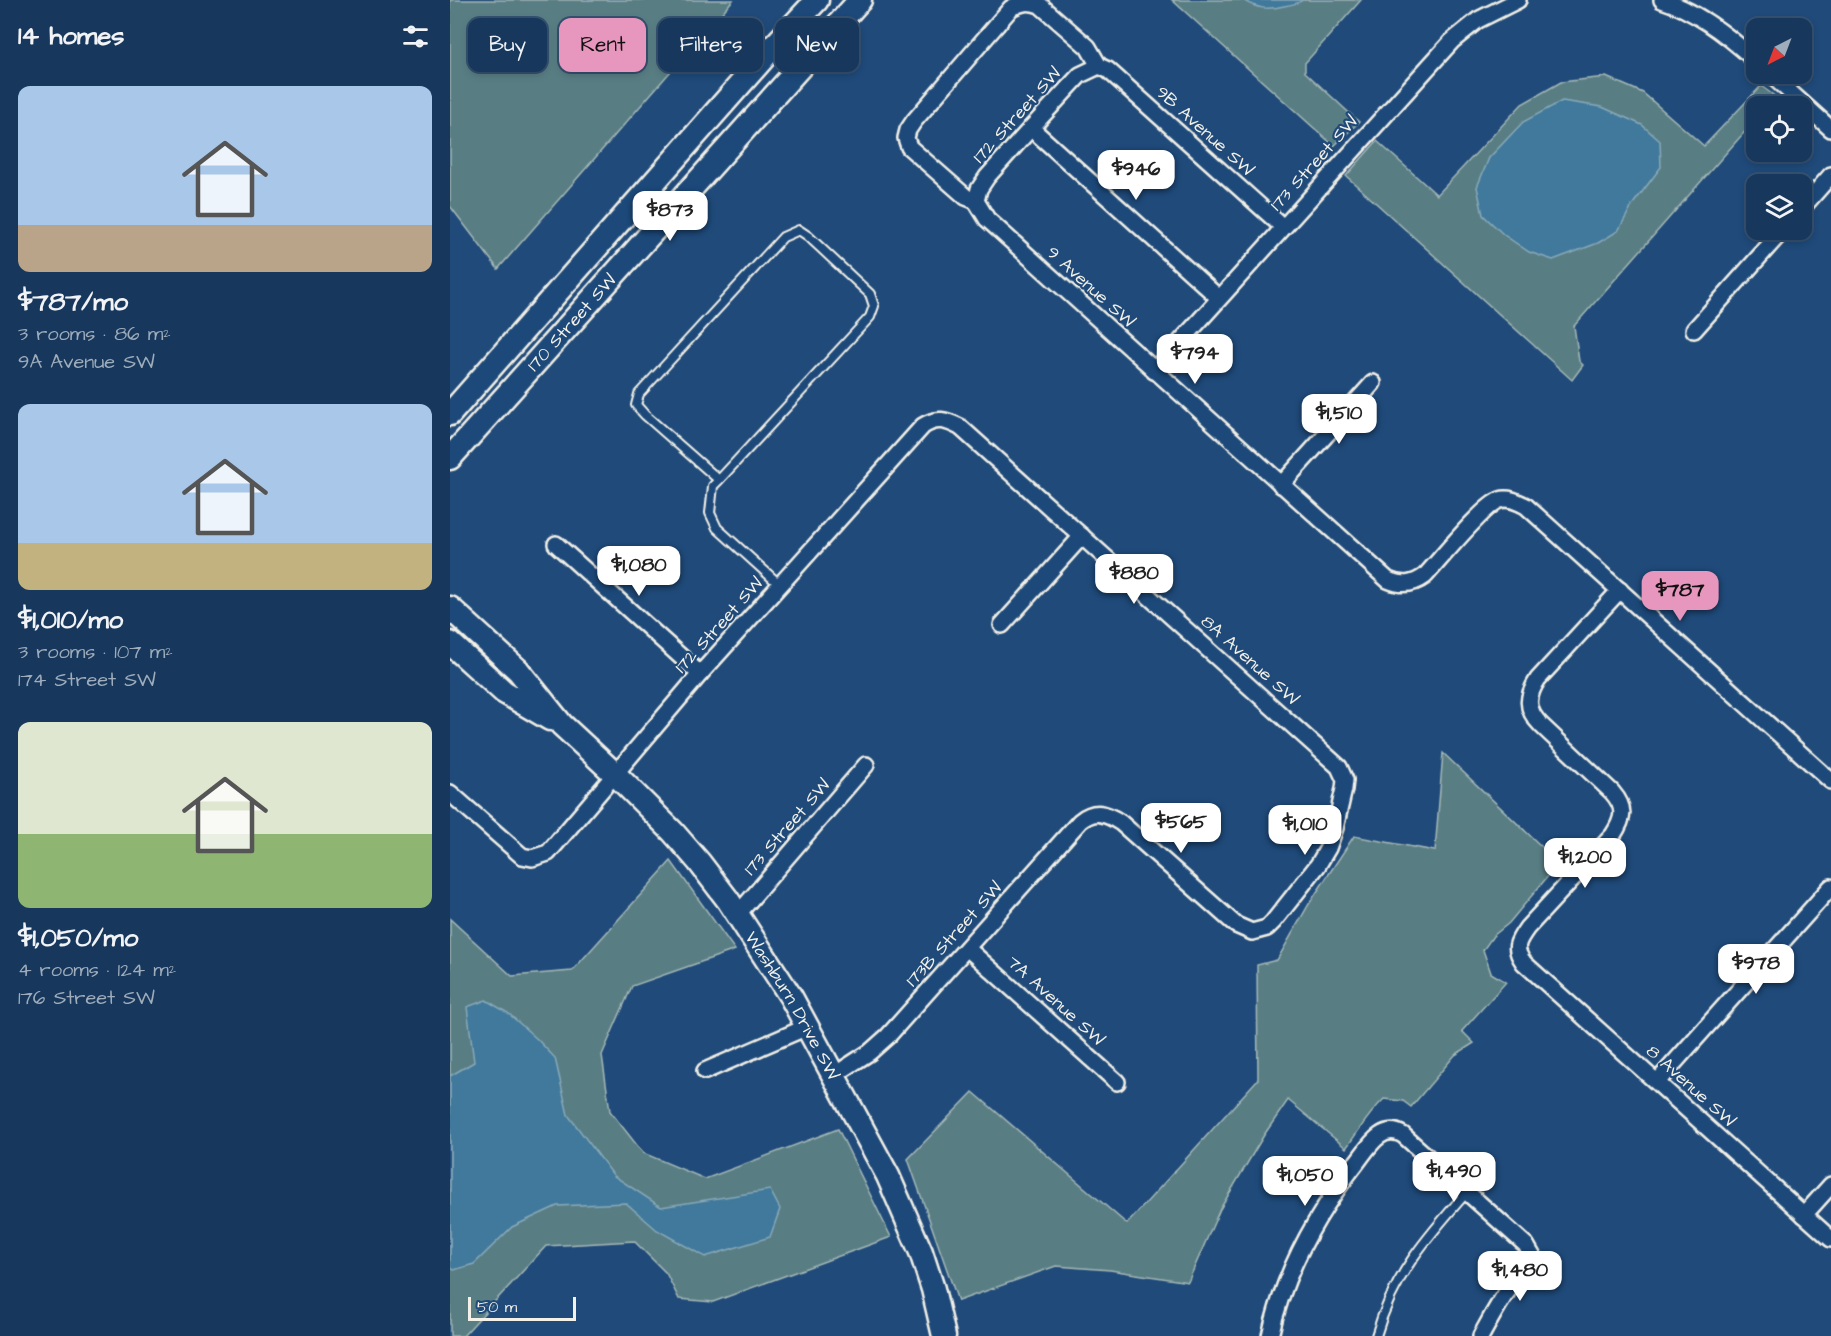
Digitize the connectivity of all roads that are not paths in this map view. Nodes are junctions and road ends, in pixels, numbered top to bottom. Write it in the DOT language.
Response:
graph roads {
  1 [pos="817,0"];
  2 [pos="860,0"];
  3 [pos="1518,0"];
  4 [pos="1662,0"];
  5 [pos="1746,53"];
  6 [pos="1099,66"];
  7 [pos="1781,84"];
  8 [pos="1031,128"];
  9 [pos="1831,129"];
  10 [pos="1831,175"];
  11 [pos="1812,197"];
  12 [pos="976,201"];
  13 [pos="1283,227"];
  14 [pos="1774,240"];
  15 [pos="1219,298"];
  16 [pos="1694,330"];
  17 [pos="1154,371"];
  18 [pos="1372,383"];
  19 [pos="450,414"];
  20 [pos="938,419"];
  21 [pos="450,458"];
  22 [pos="718,480"];
  23 [pos="1281,485"];
  24 [pos="1082,536"];
  25 [pos="556,544"];
  26 [pos="780,585"];
  27 [pos="1620,590"];
  28 [pos="450,608"];
  29 [pos="1002,625"];
  30 [pos="450,643"];
  31 [pos="700,674"];
  32 [pos="562,725"];
  33 [pos="867,765"];
  34 [pos="616,775"];
  35 [pos="1831,781"];
  36 [pos="450,793"];
  37 [pos="1099,813"];
  38 [pos="1831,887"];
  39 [pos="738,914"];
  40 [pos="968,948"];
  41 [pos="807,1027"];
  42 [pos="705,1071"];
  43 [pos="833,1076"];
  44 [pos="1117,1082"];
  45 [pos="1657,1082"];
  46 [pos="1831,1185"];
  47 [pos="1467,1192"];
  48 [pos="1804,1215"];
  49 [pos="1831,1239"];
  50 [pos="944,1336"];
  51 [pos="1270,1336"];
  52 [pos="1376,1336"];
  53 [pos="1481,1336"];
  1 -- 19 [label="main road, 170 Street SW"];
  2 -- 21 [label="main road, 170 Street SW"];
  3 -- 13 [label="street, 173 Street SW"];
  4 -- 5 [label="street"];
  6 -- 8 [label="street, 172 Street SW"];
  6 -- 12 [label="street, 9B Avenue SW"];
  6 -- 13 [label="street, 9B Avenue SW"];
  7 -- 9 [label="street"];
  8 -- 12 [label="street, 172 Street SW"];
  8 -- 15 [label="street"];
  10 -- 11 [label="street"];
  12 -- 17 [label="street, 9 Avenue SW"];
  13 -- 15 [label="street, 173 Street SW"];
  14 -- 16 [label="street"];
  15 -- 17 [label="street, 173 Street SW"];
  17 -- 23 [label="street, 9 Avenue SW"];
  18 -- 23 [label="street"];
  20 -- 24 [label="street, 8A Avenue SW"];
  20 -- 26 [label="street, 172 Street SW"];
  22 -- 22 [label="lane"];
  22 -- 26 [label="lane"];
  23 -- 27 [label="street, 9 Avenue SW"];
  24 -- 29 [label="street"];
  24 -- 37 [label="street, 8A Avenue SW"];
  25 -- 31 [label="street"];
  26 -- 31 [label="street, 172 Street SW"];
  27 -- 35 [label="street"];
  27 -- 45 [label="street, 8 Avenue SW"];
  28 -- 32 [label="main road, Washburn Drive SW"];
  30 -- 32 [label="main road, Washburn Drive SW"];
  31 -- 34 [label="street, 172 Street SW"];
  32 -- 34 [label="main road, Washburn Drive SW"];
  33 -- 39 [label="street, 173 Street SW"];
  34 -- 36 [label="street, 172 Street SW"];
  34 -- 39 [label="main road, Washburn Drive SW"];
  37 -- 40 [label="street, 173B Street SW"];
  38 -- 45 [label="street"];
  39 -- 41 [label="main road, Washburn Drive SW"];
  40 -- 43 [label="street, 173B Street SW"];
  40 -- 44 [label="street, 7A Avenue SW"];
  41 -- 42 [label="street"];
  41 -- 43 [label="main road, Washburn Drive SW"];
  43 -- 50 [label="main road, Washburn Drive SW"];
  45 -- 48 [label="street, 8 Avenue SW"];
  46 -- 48 [label="street"];
  47 -- 51 [label="street"];
  47 -- 52 [label="lane"];
  47 -- 53 [label="street"];
  48 -- 49 [label="street, 8 Avenue SW"];
}
